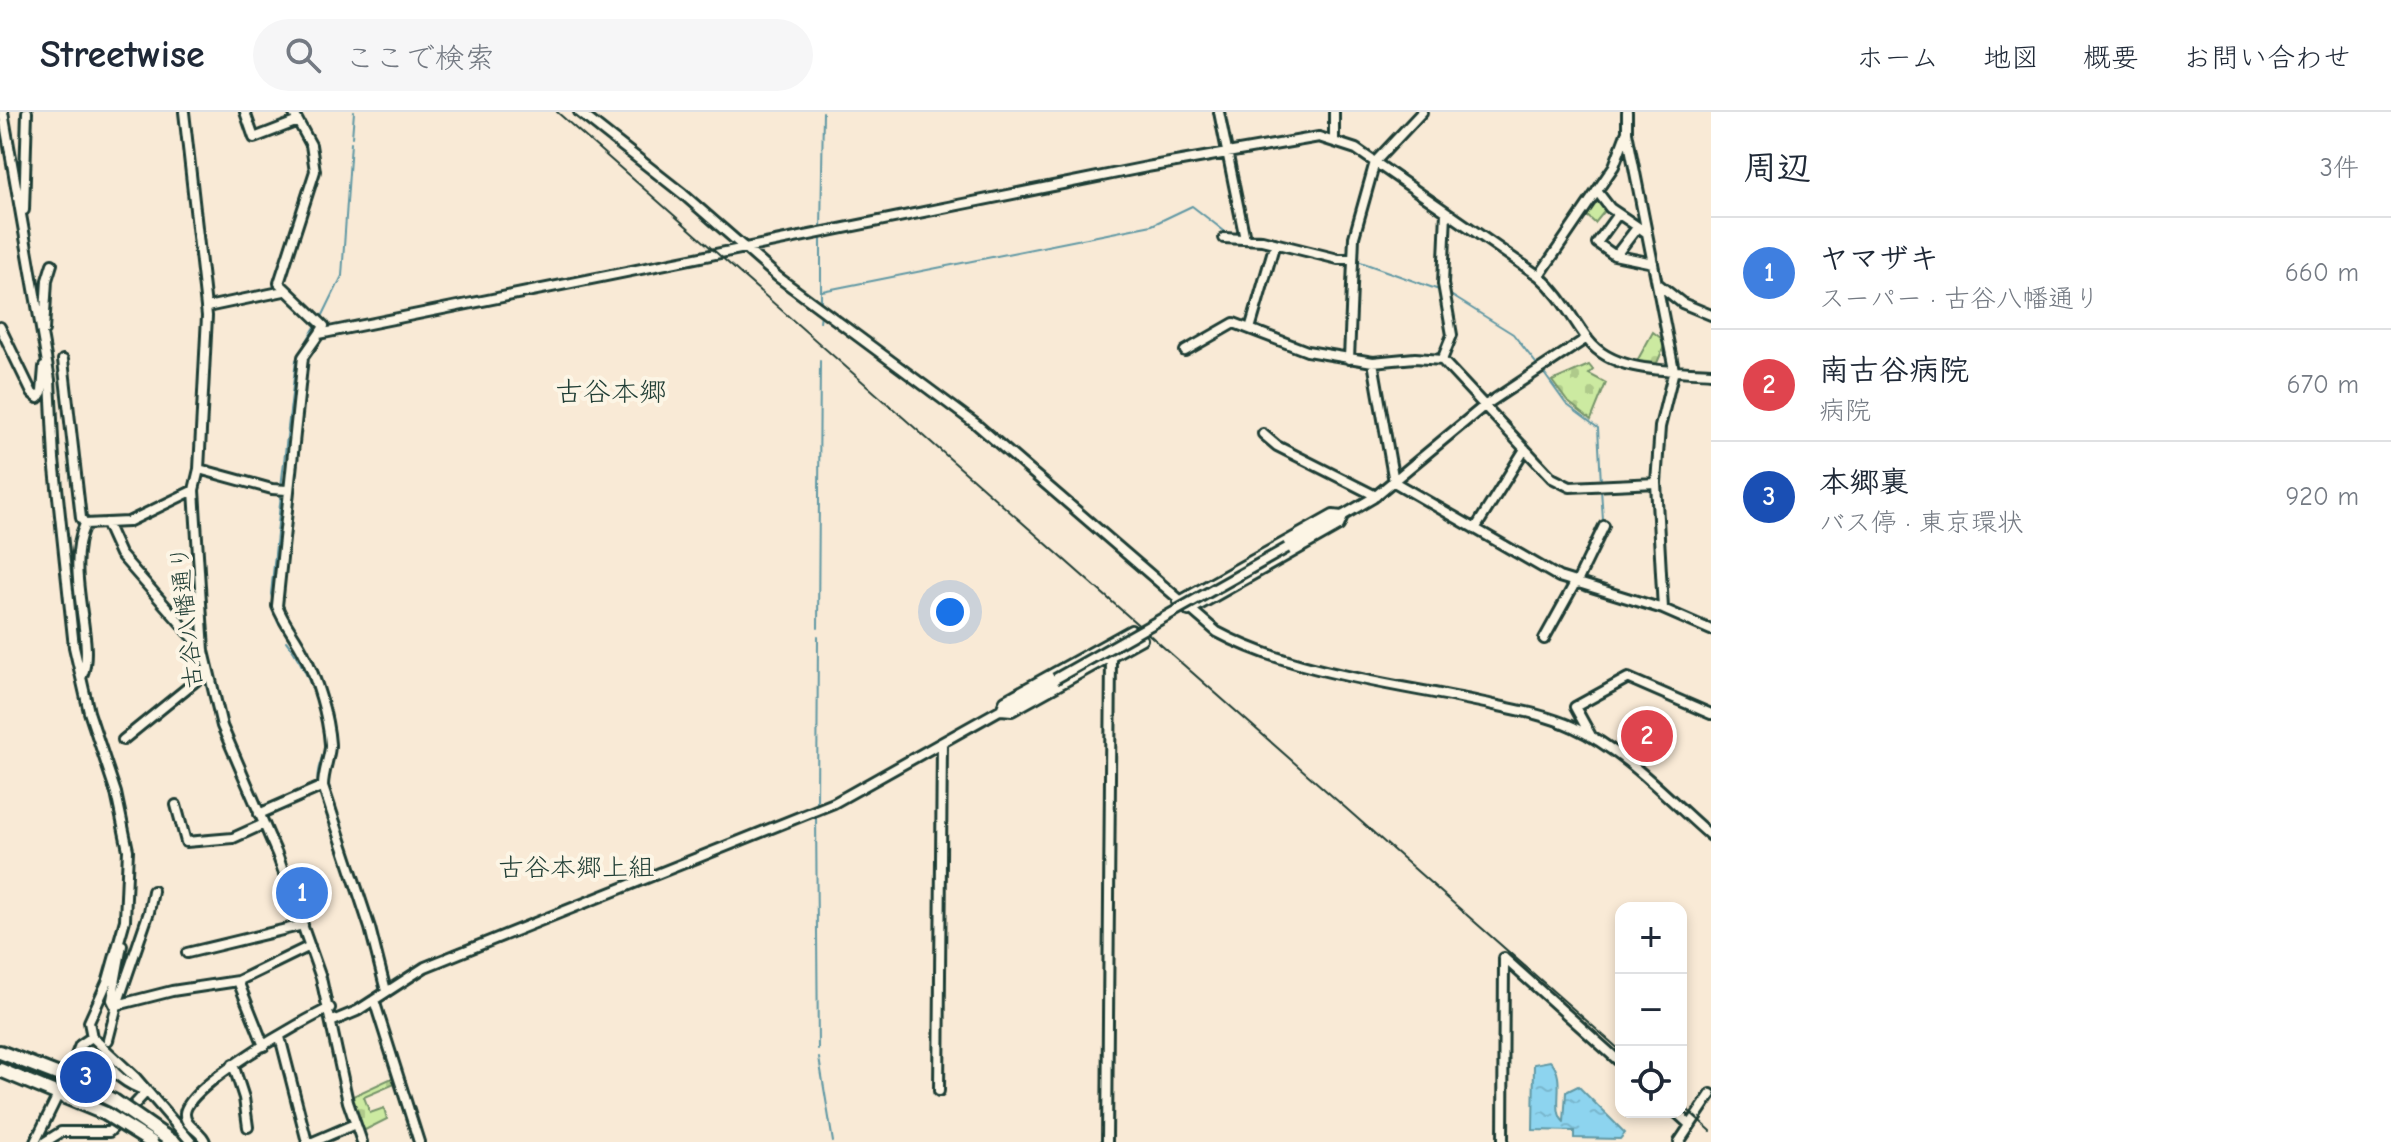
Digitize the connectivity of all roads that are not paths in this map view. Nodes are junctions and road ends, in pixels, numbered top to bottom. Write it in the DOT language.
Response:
graph roads {
  1 [pos="3,112"];
  2 [pos="27,112"];
  3 [pos="184,112"];
  4 [pos="245,112"];
  5 [pos="579,112"];
  6 [pos="1219,112"];
  7 [pos="1334,112"];
  8 [pos="1422,112"];
  9 [pos="1627,112"];
  10 [pos="295,116"];
  11 [pos="1627,132"];
  12 [pos="1334,139"];
  13 [pos="1228,153"];
  14 [pos="1375,162"];
  15 [pos="1633,162"];
  16 [pos="1614,164"];
  17 [pos="1597,191"];
  18 [pos="1446,212"];
  19 [pos="22,213"];
  20 [pos="1618,214"];
  21 [pos="1636,229"];
  22 [pos="1647,233"];
  23 [pos="1224,238"];
  24 [pos="1245,239"];
  25 [pos="1275,243"];
  26 [pos="745,249"];
  27 [pos="1616,255"];
  28 [pos="1352,259"];
  29 [pos="1653,263"];
  30 [pos="52,264"];
  31 [pos="1539,276"];
  32 [pos="1658,284"];
  33 [pos="284,291"];
  34 [pos="207,307"];
  35 [pos="1711,315"];
  36 [pos="0,327"];
  37 [pos="1250,329"];
  38 [pos="41,333"];
  39 [pos="319,334"];
  40 [pos="1587,338"];
  41 [pos="1185,351"];
  42 [pos="45,354"];
  43 [pos="1349,359"];
  44 [pos="63,360"];
  45 [pos="1442,360"];
  46 [pos="1373,362"];
  47 [pos="1674,370"];
  48 [pos="1711,373"];
  49 [pos="1484,406"];
  50 [pos="1263,434"];
  51 [pos="1525,449"];
  52 [pos="199,469"];
  53 [pos="1394,482"];
  54 [pos="1656,483"];
  55 [pos="194,490"];
  56 [pos="287,490"];
  57 [pos="1376,496"];
  58 [pos="1343,517"];
  59 [pos="106,523"];
  60 [pos="85,524"];
  61 [pos="1604,526"];
  62 [pos="1475,529"];
  63 [pos="1576,583"];
  64 [pos="1178,602"];
  65 [pos="1663,609"];
  66 [pos="1189,611"];
  67 [pos="1131,630"];
  68 [pos="1711,630"];
  69 [pos="1142,639"];
  70 [pos="1544,639"];
  71 [pos="204,651"];
  72 [pos="1111,656"];
  73 [pos="208,671"];
  74 [pos="81,678"];
  75 [pos="1001,710"];
  76 [pos="1711,714"];
  77 [pos="1591,737"];
  78 [pos="123,740"];
  79 [pos="942,743"];
  80 [pos="323,786"];
  81 [pos="176,805"];
  82 [pos="259,814"];
  83 [pos="264,824"];
  84 [pos="1711,836"];
  85 [pos="153,891"];
  86 [pos="303,925"];
  87 [pos="121,936"];
  88 [pos="310,946"];
  89 [pos="187,953"];
  90 [pos="238,981"];
  91 [pos="386,991"];
  92 [pos="374,1000"];
  93 [pos="116,1007"];
  94 [pos="330,1008"];
  95 [pos="333,1021"];
  96 [pos="92,1037"];
  97 [pos="280,1037"];
  98 [pos="108,1040"];
  99 [pos="264,1046"];
  100 [pos="0,1052"];
  101 [pos="107,1055"];
  102 [pos="1615,1058"];
  103 [pos="233,1064"];
  104 [pos="0,1070"];
  105 [pos="67,1078"];
  106 [pos="147,1091"];
  107 [pos="939,1091"];
  108 [pos="59,1092"];
  109 [pos="1711,1094"];
  110 [pos="1682,1118"];
  111 [pos="355,1124"];
  112 [pos="1689,1124"];
  113 [pos="248,1127"];
  114 [pos="304,1140"];
  115 [pos="35,1142"];
  116 [pos="45,1142"];
  117 [pos="151,1142"];
  118 [pos="173,1142"];
  119 [pos="191,1142"];
  120 [pos="205,1142"];
  121 [pos="362,1142"];
  122 [pos="419,1142"];
  123 [pos="1107,1142"];
  124 [pos="1503,1142"];
  125 [pos="1679,1142"];
  1 -- 19 [label="street"];
  2 -- 19 [label="street"];
  3 -- 34 [label="street, 古谷八幡通り"];
  4 -- 10 [label="street"];
  5 -- 26 [label="street"];
  6 -- 13 [label="street"];
  7 -- 12 [label="street"];
  8 -- 14 [label="street"];
  9 -- 11 [label="street"];
  10 -- 33 [label="street"];
  11 -- 15 [label="street"];
  11 -- 16 [label="street"];
  12 -- 13 [label="street"];
  12 -- 14 [label="street"];
  13 -- 24 [label="street"];
  13 -- 26 [label="street"];
  14 -- 18 [label="street"];
  14 -- 28 [label="street"];
  15 -- 16 [label="street"];
  15 -- 22 [label="street"];
  16 -- 17 [label="street"];
  17 -- 20 [label="street"];
  17 -- 31 [label="street"];
  18 -- 31 [label="street"];
  18 -- 45 [label="street"];
  19 -- 38 [label="street"];
  20 -- 21 [label="street"];
  20 -- 27 [label="street"];
  21 -- 22 [label="street"];
  21 -- 27 [label="street"];
  22 -- 29 [label="street"];
  23 -- 24 [label="street"];
  24 -- 25 [label="street"];
  25 -- 28 [label="street"];
  25 -- 37 [label="street"];
  26 -- 39 [label="street"];
  26 -- 64 [label="street"];
  27 -- 29 [label="street"];
  28 -- 43 [label="street"];
  29 -- 32 [label="street"];
  30 -- 38 [label="street"];
  31 -- 40 [label="street"];
  32 -- 35 [label="street"];
  32 -- 47 [label="street"];
  33 -- 34 [label="street"];
  33 -- 39 [label="street"];
  34 -- 52 [label="street, 古谷八幡通り"];
  36 -- 42 [label="street"];
  37 -- 41 [label="street"];
  37 -- 43 [label="street"];
  38 -- 42 [label="street"];
  39 -- 56 [label="street"];
  40 -- 47 [label="street"];
  40 -- 49 [label="street"];
  42 -- 74 [label="street"];
  43 -- 46 [label="street"];
  44 -- 60 [label="street"];
  45 -- 46 [label="street"];
  45 -- 49 [label="street"];
  46 -- 53 [label="street"];
  47 -- 48 [label="street"];
  47 -- 54 [label="street"];
  49 -- 51 [label="street"];
  49 -- 53 [label="street"];
  50 -- 57 [label="street"];
  51 -- 54 [label="street"];
  51 -- 62 [label="street"];
  52 -- 55 [label="street, 古谷八幡通り"];
  52 -- 56 [label="street"];
  53 -- 57 [label="street"];
  53 -- 62 [label="street"];
  54 -- 65 [label="street"];
  55 -- 59 [label="street"];
  55 -- 71 [label="street, 古谷八幡通り"];
  56 -- 80 [label="street"];
  57 -- 58 [label="street"];
  58 -- 64 [label="street"];
  58 -- 66 [label="street"];
  58 -- 75 [label="street, bridge"];
  59 -- 60 [label="street"];
  59 -- 71 [label="street"];
  60 -- 74 [label="street"];
  61 -- 63 [label="street"];
  62 -- 63 [label="street"];
  63 -- 65 [label="street"];
  63 -- 70 [label="street"];
  64 -- 66 [label="street"];
  65 -- 68 [label="street"];
  66 -- 77 [label="street"];
  67 -- 75 [label="street"];
  69 -- 72 [label="street"];
  71 -- 73 [label="street, 古谷八幡通り"];
  72 -- 75 [label="street"];
  72 -- 123 [label="street"];
  73 -- 78 [label="street"];
  73 -- 82 [label="street, 古谷八幡通り"];
  74 -- 87 [label="street"];
  75 -- 79 [label="street"];
  76 -- 77 [label="street"];
  77 -- 84 [label="street"];
  79 -- 91 [label="street"];
  79 -- 107 [label="street"];
  80 -- 82 [label="street"];
  80 -- 91 [label="street"];
  81 -- 83 [label="street"];
  82 -- 83 [label="street, 古谷八幡通り"];
  83 -- 86 [label="street, 古谷八幡通り"];
  85 -- 93 [label="street"];
  86 -- 88 [label="street, 古谷八幡通り"];
  86 -- 89 [label="street"];
  87 -- 93 [label="street"];
  87 -- 96 [label="street"];
  88 -- 90 [label="street"];
  88 -- 94 [label="street, 古谷八幡通り"];
  90 -- 93 [label="street"];
  90 -- 99 [label="street"];
  91 -- 92 [label="street"];
  92 -- 95 [label="street"];
  92 -- 122 [label="street"];
  93 -- 98 [label="street"];
  94 -- 95 [label="street, 古谷八幡通り"];
  94 -- 97 [label="street"];
  95 -- 111 [label="street, 古谷八幡通り"];
  96 -- 105 [label="street"];
  96 -- 106 [label="street"];
  97 -- 99 [label="street"];
  97 -- 114 [label="street"];
  99 -- 103 [label="street"];
  100 -- 105 [label="highway"];
  101 -- 106 [label="street"];
  102 -- 124 [label="street"];
  103 -- 113 [label="street"];
  103 -- 120 [label="street"];
  104 -- 108 [label="highway"];
  105 -- 118 [label="highway, bridge"];
  106 -- 116 [label="street"];
  106 -- 119 [label="street"];
  108 -- 115 [label="street"];
  108 -- 117 [label="highway, bridge"];
  109 -- 112 [label="street"];
  110 -- 112 [label="street"];
  111 -- 114 [label="street"];
  111 -- 121 [label="street, 古谷八幡通り"];
  112 -- 125 [label="street"];
}
